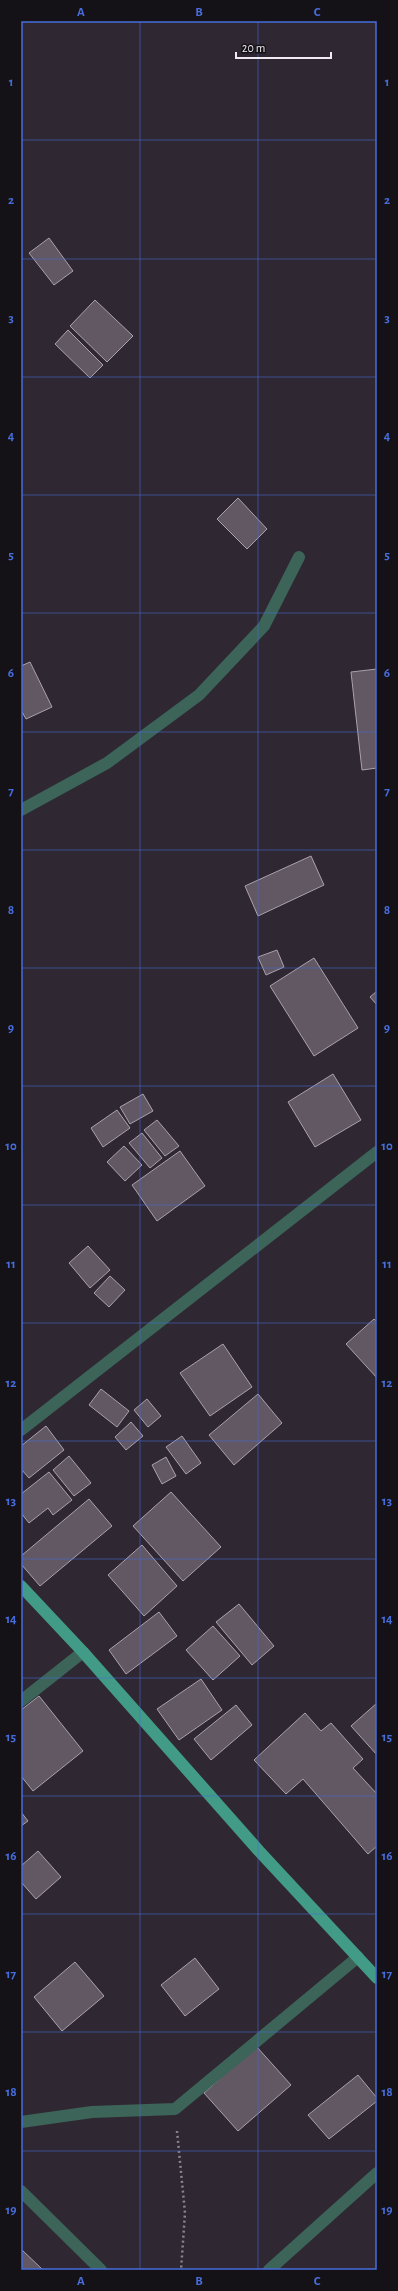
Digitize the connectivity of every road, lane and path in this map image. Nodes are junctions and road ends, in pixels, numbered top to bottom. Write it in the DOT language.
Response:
graph roads {
  1 [pos="298,557"];
  2 [pos="21,810"];
  3 [pos="377,1152"];
  4 [pos="21,1430"];
  5 [pos="21,1586"];
  6 [pos="83,1652"];
  7 [pos="21,1701"];
  8 [pos="358,1957"];
  9 [pos="377,1978"];
  10 [pos="175,2109"];
  11 [pos="21,2122"];
  12 [pos="377,2173"];
  13 [pos="21,2191"];
  14 [pos="101,2270"];
  15 [pos="181,2270"];
  16 [pos="269,2270"];
  1 -- 2 [label="street"];
  3 -- 4 [label="street"];
  5 -- 6 [label="main road"];
  6 -- 7 [label="street"];
  6 -- 8 [label="main road"];
  8 -- 9 [label="main road"];
  8 -- 10 [label="street"];
  10 -- 11 [label="street"];
  10 -- 15 [label="path"];
  12 -- 16 [label="street"];
  13 -- 14 [label="street"];
}
